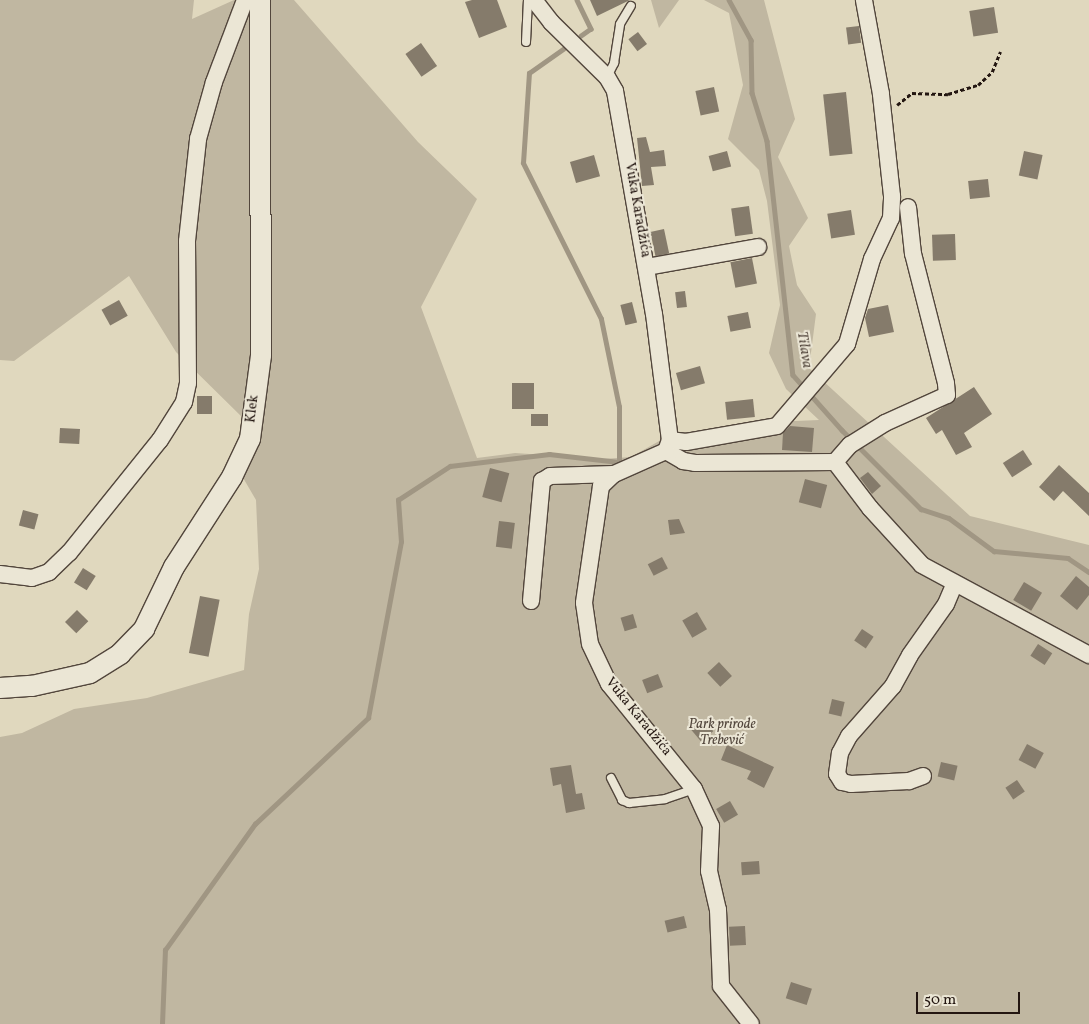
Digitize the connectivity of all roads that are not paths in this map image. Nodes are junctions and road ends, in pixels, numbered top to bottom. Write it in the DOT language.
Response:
graph roads {
  1 [pos="245,0"];
  2 [pos="260,0"];
  3 [pos="528,0"];
  4 [pos="534,0"];
  5 [pos="864,0"];
  6 [pos="631,6"];
  7 [pos="526,42"];
  8 [pos="607,77"];
  9 [pos="908,207"];
  10 [pos="758,247"];
  11 [pos="647,267"];
  12 [pos="668,446"];
  13 [pos="836,462"];
  14 [pos="614,474"];
  15 [pos="0,574"];
  16 [pos="954,585"];
  17 [pos="531,601"];
  18 [pos="1089,655"];
  19 [pos="0,688"];
  20 [pos="923,776"];
  21 [pos="611,778"];
  22 [pos="694,789"];
  23 [pos="751,1024"];
  1 -- 15 [label="street"];
  2 -- 19 [label="street, Klek"];
  3 -- 7 [label="lane"];
  4 -- 8 [label="street, Vuka Karadžića"];
  5 -- 12 [label="street"];
  6 -- 8 [label="lane"];
  8 -- 11 [label="street, Vuka Karadžića"];
  9 -- 13 [label="street"];
  10 -- 11 [label="street"];
  11 -- 12 [label="street, Vuka Karadžića"];
  12 -- 13 [label="street"];
  12 -- 14 [label="street, Vuka Karadžića"];
  13 -- 16 [label="street"];
  14 -- 17 [label="street"];
  14 -- 22 [label="street, Vuka Karadžića"];
  16 -- 18 [label="street"];
  16 -- 20 [label="street"];
  21 -- 22 [label="lane"];
  22 -- 23 [label="street, Vuka Karadžića"];
}
